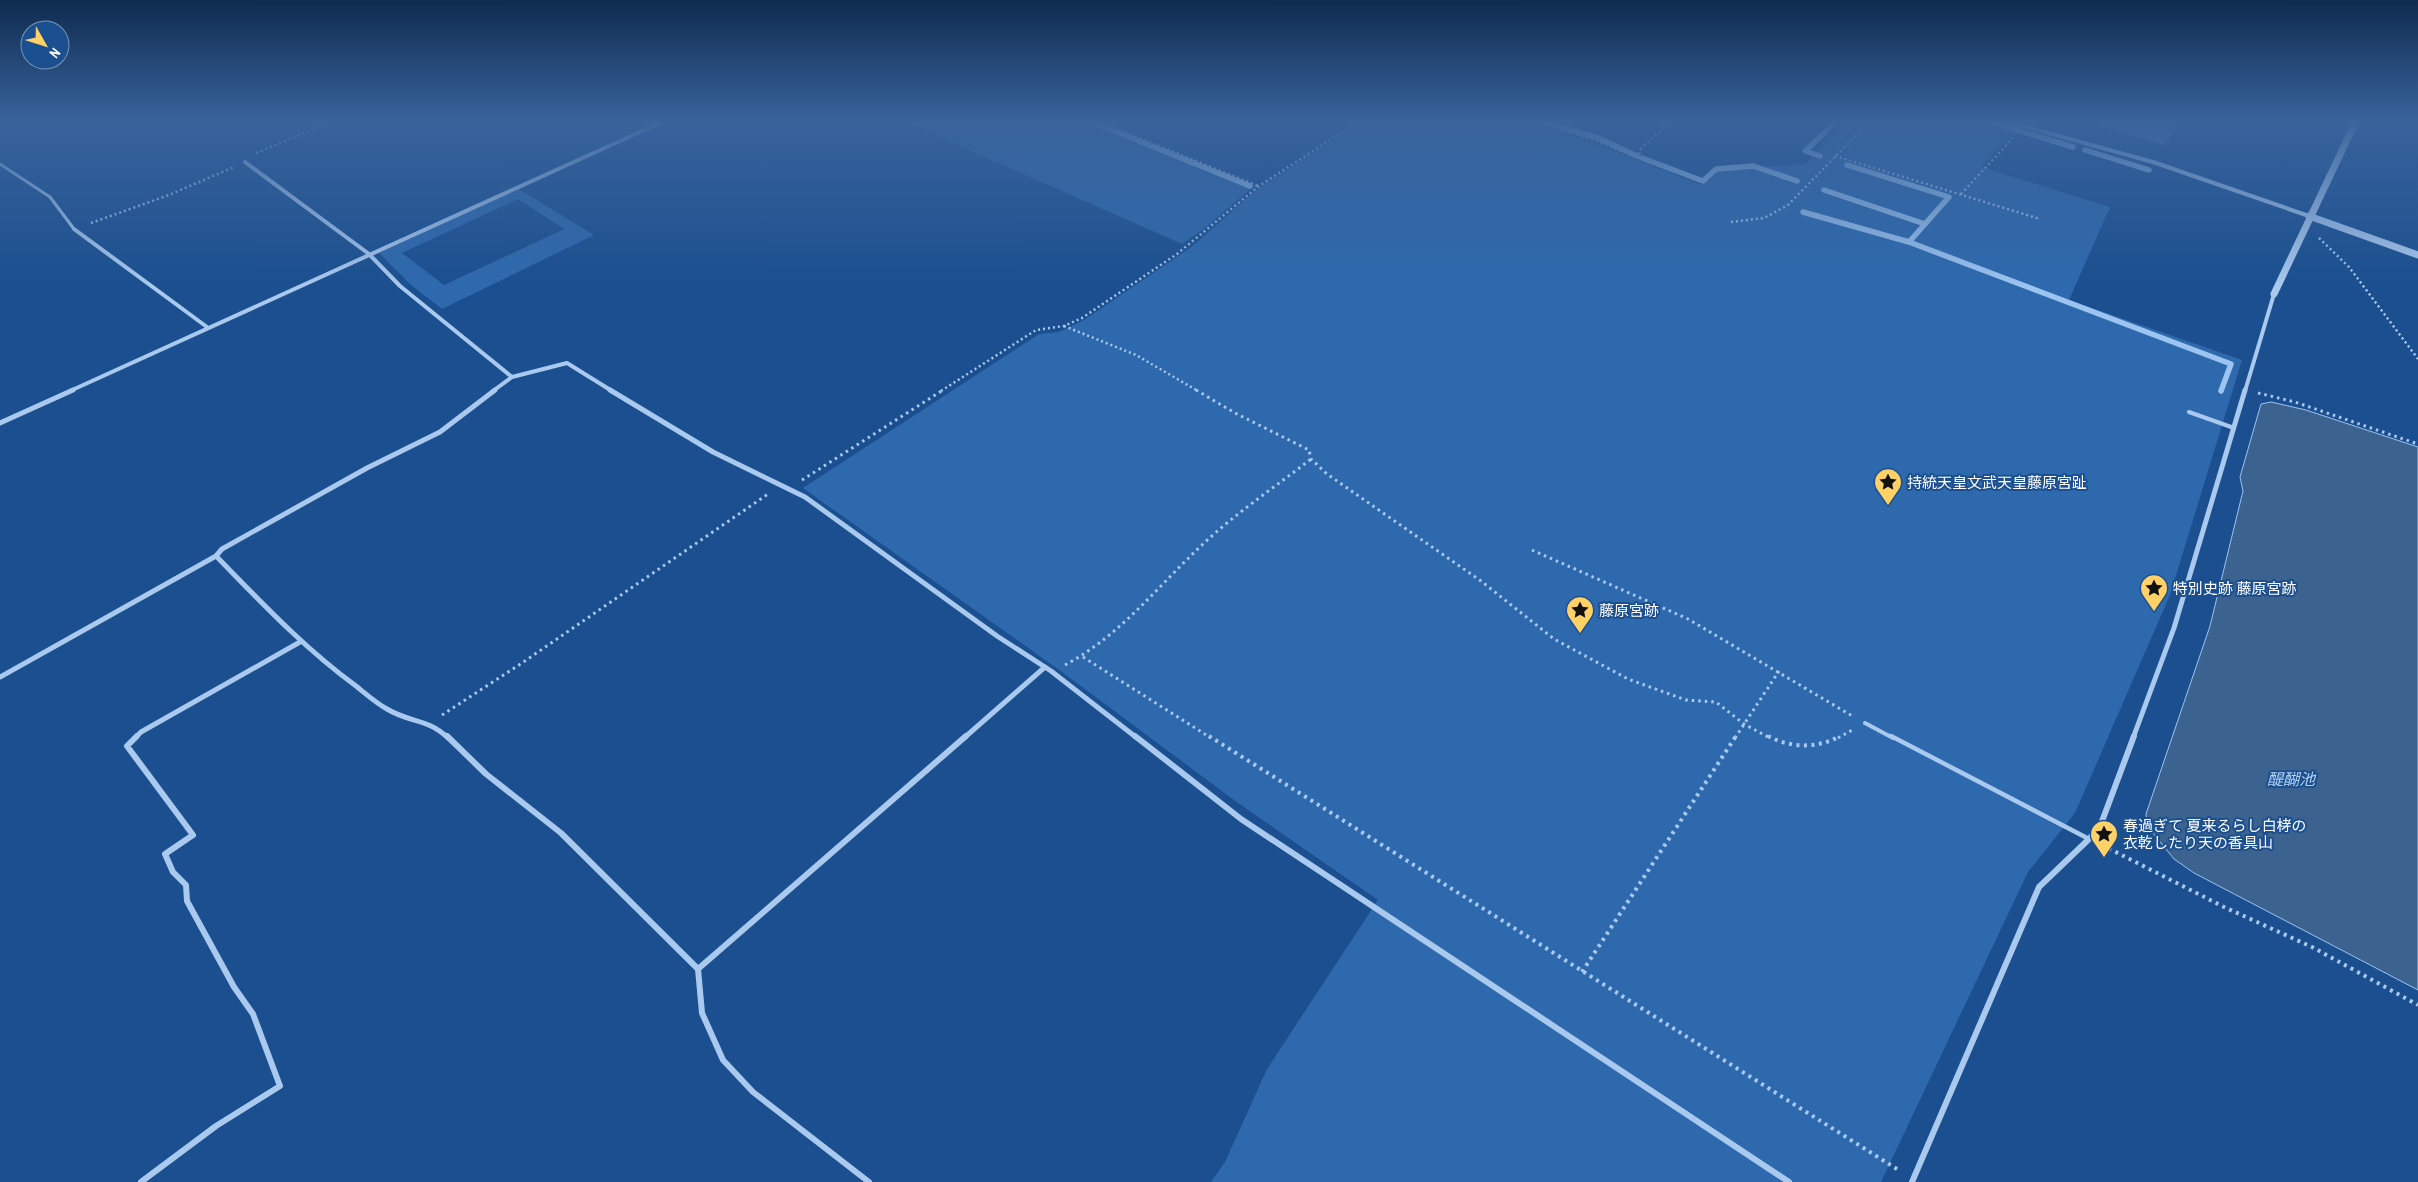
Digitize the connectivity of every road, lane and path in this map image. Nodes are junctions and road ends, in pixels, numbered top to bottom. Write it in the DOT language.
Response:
graph roads {
  1 [pos="18,176"];
  2 [pos="212,176"];
  3 [pos="264,176"];
  4 [pos="542,176"];
  5 [pos="1235,176"];
  6 [pos="1274,176"];
  7 [pos="1816,176"];
  8 [pos="1902,176"];
  9 [pos="1977,176"];
  10 [pos="2194,176"];
  11 [pos="2329,176"];
  12 [pos="1259,186"];
  13 [pos="1960,194"];
  14 [pos="2309,216"];
  15 [pos="2040,219"];
  16 [pos="1732,222"];
  17 [pos="2306,224"];
  18 [pos="74,229"];
  19 [pos="369,254"];
  20 [pos="2418,255"];
  21 [pos="2274,294"];
  22 [pos="1064,326"];
  23 [pos="207,327"];
  24 [pos="2418,359"];
  25 [pos="512,377"];
  26 [pos="2246,390"];
  27 [pos="2189,412"];
  28 [pos="0,422"];
  29 [pos="2234,428"];
  30 [pos="2418,444"];
  31 [pos="1311,459"];
  32 [pos="779,487"];
  33 [pos="787,490"];
  34 [pos="1532,550"];
  35 [pos="216,556"];
  36 [pos="300,642"];
  37 [pos="1083,656"];
  38 [pos="1045,667"];
  39 [pos="1779,670"];
  40 [pos="1051,671"];
  41 [pos="0,676"];
  42 [pos="429,723"];
  43 [pos="1865,723"];
  44 [pos="1744,724"];
  45 [pos="2089,839"];
  46 [pos="698,969"];
  47 [pos="1582,972"];
  48 [pos="2418,1005"];
  49 [pos="1913,1181"];
  50 [pos="141,1182"];
  51 [pos="868,1182"];
  52 [pos="1789,1182"];
  1 -- 18 [label="lane"];
  2 -- 18 [label="path"];
  3 -- 19 [label="street"];
  4 -- 19 [label="street"];
  5 -- 12 [label="path"];
  6 -- 12 [label="path"];
  7 -- 16 [label="path"];
  8 -- 13 [label="path"];
  9 -- 13 [label="path"];
  10 -- 14 [label="street"];
  11 -- 14 [label="street"];
  12 -- 22 [label="path"];
  13 -- 15 [label="path"];
  14 -- 17 [label="street"];
  14 -- 20 [label="street"];
  17 -- 21 [label="street"];
  17 -- 24 [label="path"];
  18 -- 23 [label="street"];
  19 -- 23 [label="street"];
  19 -- 25 [label="street"];
  21 -- 26 [label="street"];
  22 -- 31 [label="path"];
  22 -- 33 [label="path"];
  23 -- 28 [label="street"];
  25 -- 32 [label="street"];
  25 -- 35 [label="street"];
  26 -- 29 [label="street"];
  26 -- 30 [label="path"];
  27 -- 29 [label="lane"];
  29 -- 45 [label="street"];
  31 -- 37 [label="path"];
  31 -- 44 [label="path"];
  32 -- 33 [label="street"];
  32 -- 42 [label="path"];
  33 -- 38 [label="street"];
  34 -- 39 [label="path"];
  35 -- 36 [label="street"];
  35 -- 41 [label="street"];
  36 -- 42 [label="street"];
  36 -- 50 [label="street"];
  37 -- 40 [label="path"];
  37 -- 47 [label="path"];
  38 -- 40 [label="street"];
  38 -- 46 [label="street"];
  39 -- 43 [label="path"];
  39 -- 44 [label="path"];
  40 -- 52 [label="street"];
  42 -- 46 [label="street"];
  43 -- 44 [label="path"];
  43 -- 45 [label="lane"];
  44 -- 47 [label="path"];
  45 -- 48 [label="path"];
  45 -- 49 [label="street"];
  46 -- 51 [label="street"];
  47 -- 49 [label="path"];
}
